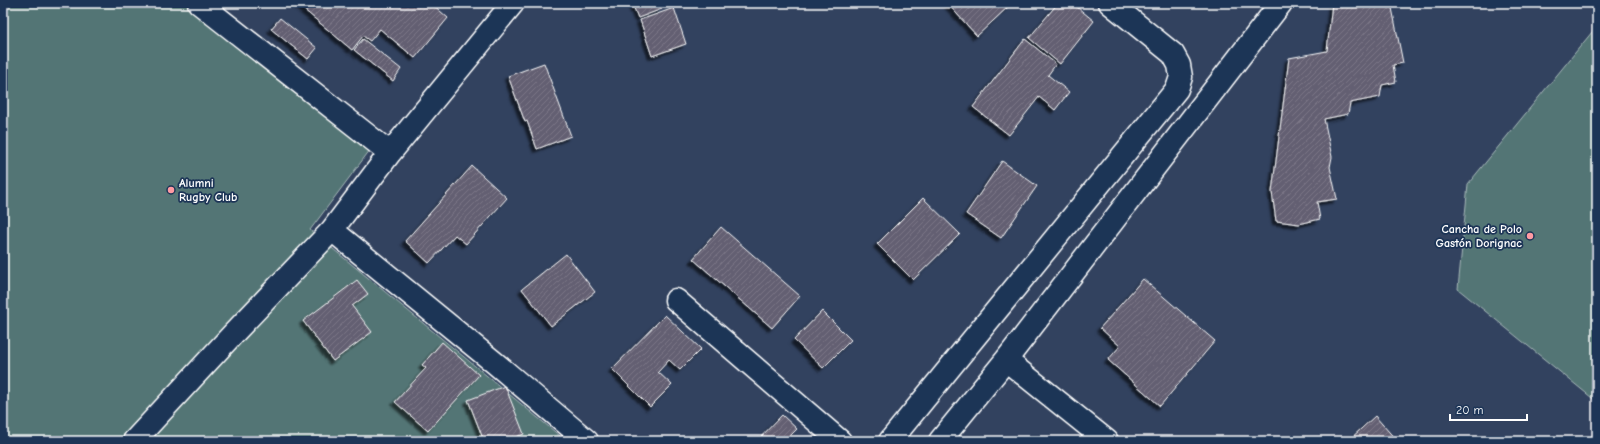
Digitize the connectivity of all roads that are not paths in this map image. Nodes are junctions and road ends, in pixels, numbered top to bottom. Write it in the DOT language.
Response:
graph roads {
  1 [pos="199,3"];
  2 [pos="513,3"];
  3 [pos="1110,3"];
  4 [pos="1281,3"];
  5 [pos="390,153"];
  6 [pos="332,230"];
  7 [pos="676,300"];
  8 [pos="1006,360"];
  9 [pos="134,441"];
  10 [pos="587,441"];
  11 [pos="840,441"];
  12 [pos="890,441"];
  13 [pos="940,441"];
  14 [pos="1107,441"];
  1 -- 5 [label="street"];
  2 -- 5 [label="street"];
  3 -- 12 [label="street"];
  4 -- 8 [label="street"];
  5 -- 6 [label="street"];
  6 -- 9 [label="street"];
  6 -- 10 [label="street"];
  7 -- 11 [label="street"];
  8 -- 13 [label="street"];
  8 -- 14 [label="street"];
}
